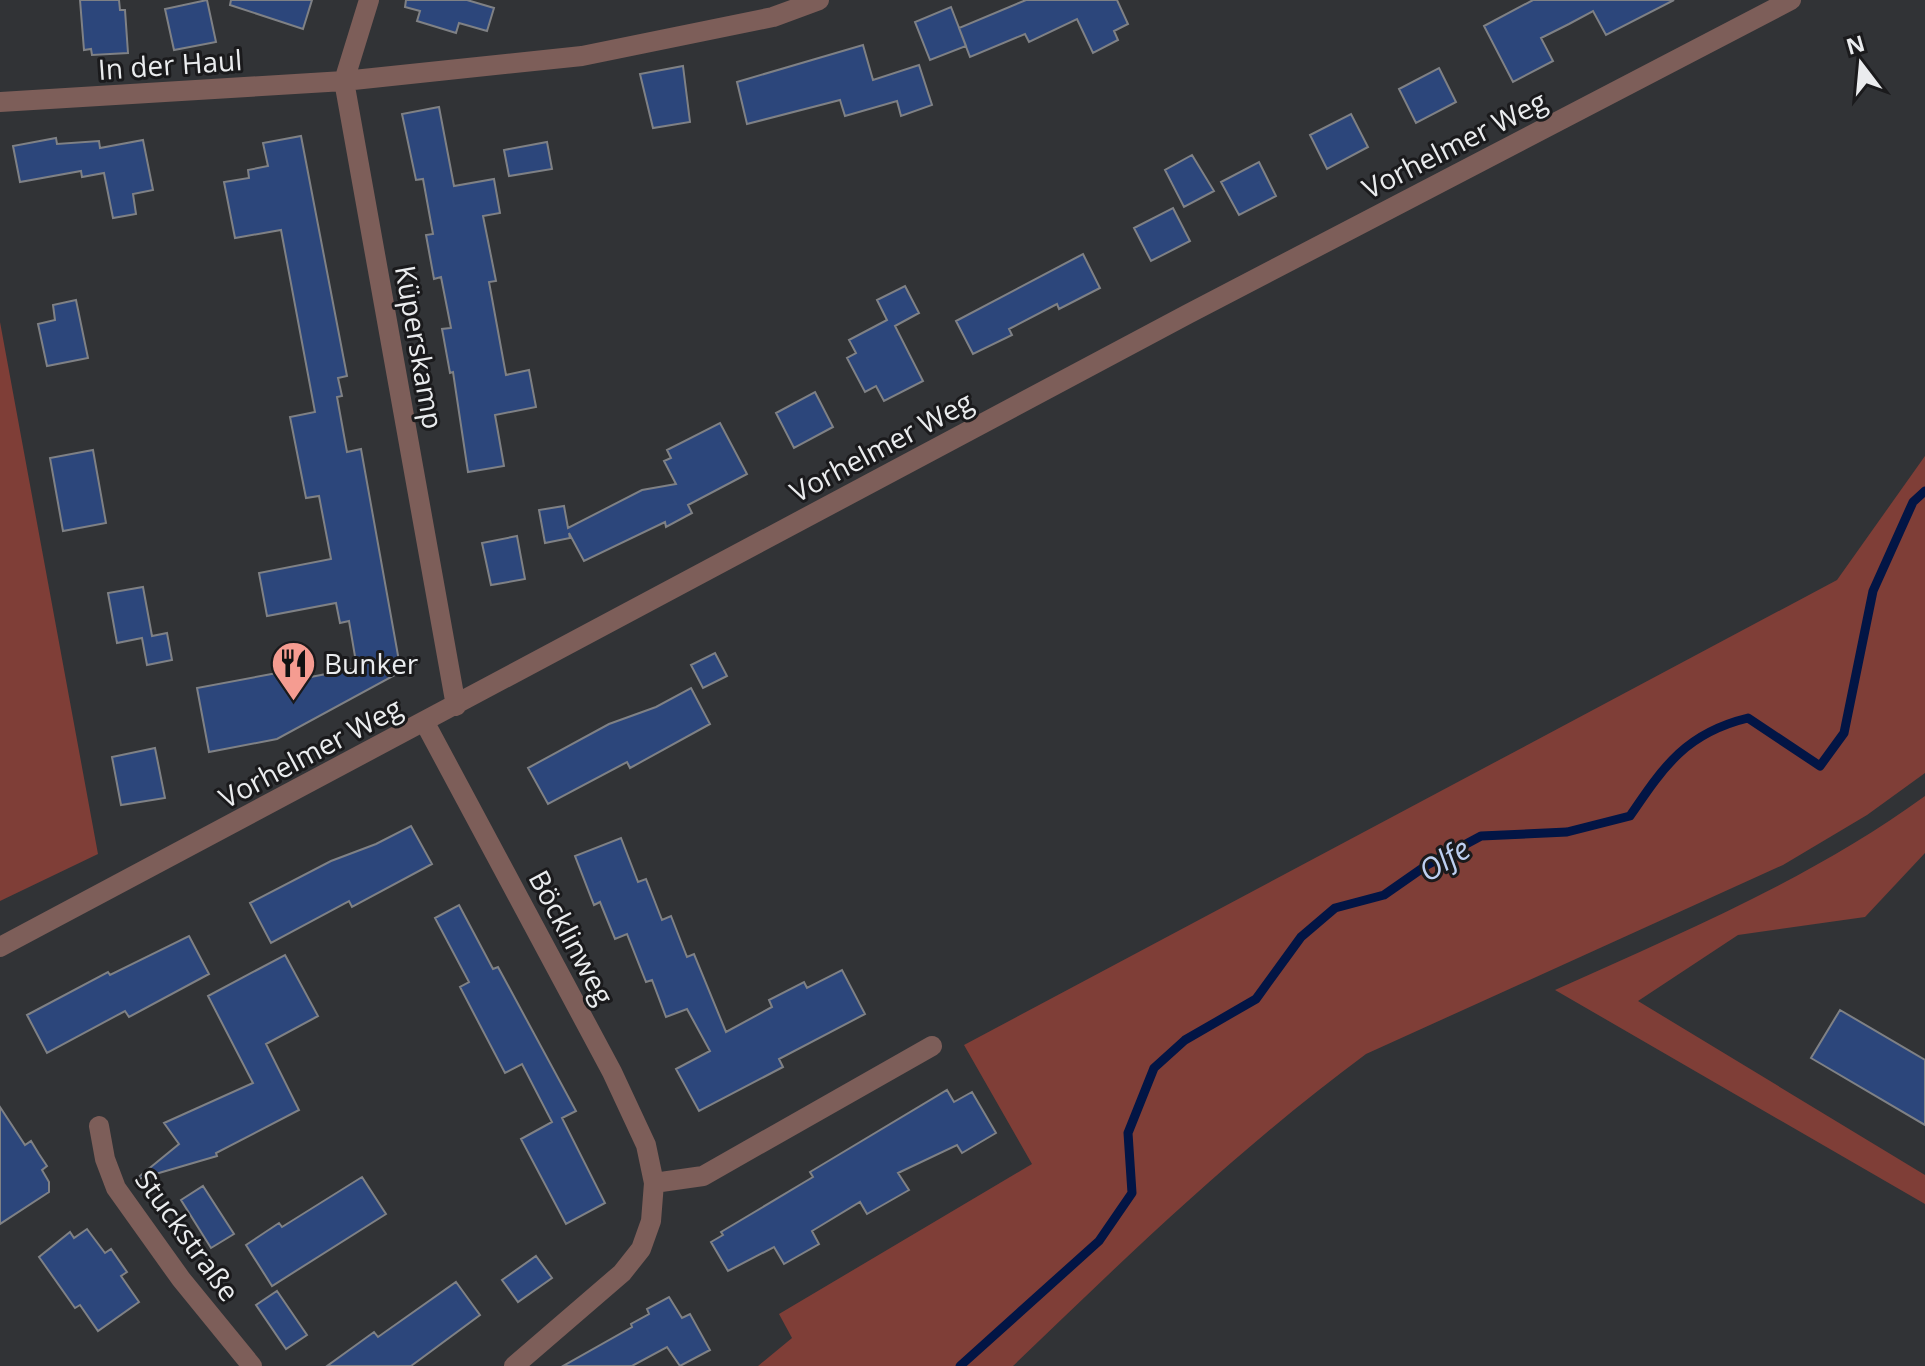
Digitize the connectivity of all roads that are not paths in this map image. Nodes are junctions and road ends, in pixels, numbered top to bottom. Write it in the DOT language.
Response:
graph roads {
  1 [pos="369,0"];
  2 [pos="819,0"];
  3 [pos="1791,0"];
  4 [pos="344,81"];
  5 [pos="0,102"];
  6 [pos="456,706"];
  7 [pos="425,723"];
  8 [pos="0,947"];
  9 [pos="932,1046"];
  10 [pos="99,1126"];
  11 [pos="654,1183"];
  12 [pos="252,1366"];
  13 [pos="514,1366"];
  1 -- 4 [label="street, Küperskamp"];
  2 -- 4 [label="street, In der Haul"];
  3 -- 6 [label="street, Vorhelmer Weg"];
  4 -- 5 [label="street, In der Haul"];
  4 -- 6 [label="street, Küperskamp"];
  6 -- 7 [label="street, Vorhelmer Weg"];
  7 -- 8 [label="street, Vorhelmer Weg"];
  7 -- 11 [label="street, Böcklinweg"];
  9 -- 11 [label="street"];
  10 -- 12 [label="street, Stuckstraße"];
  11 -- 13 [label="street, Böcklinweg"];
}
